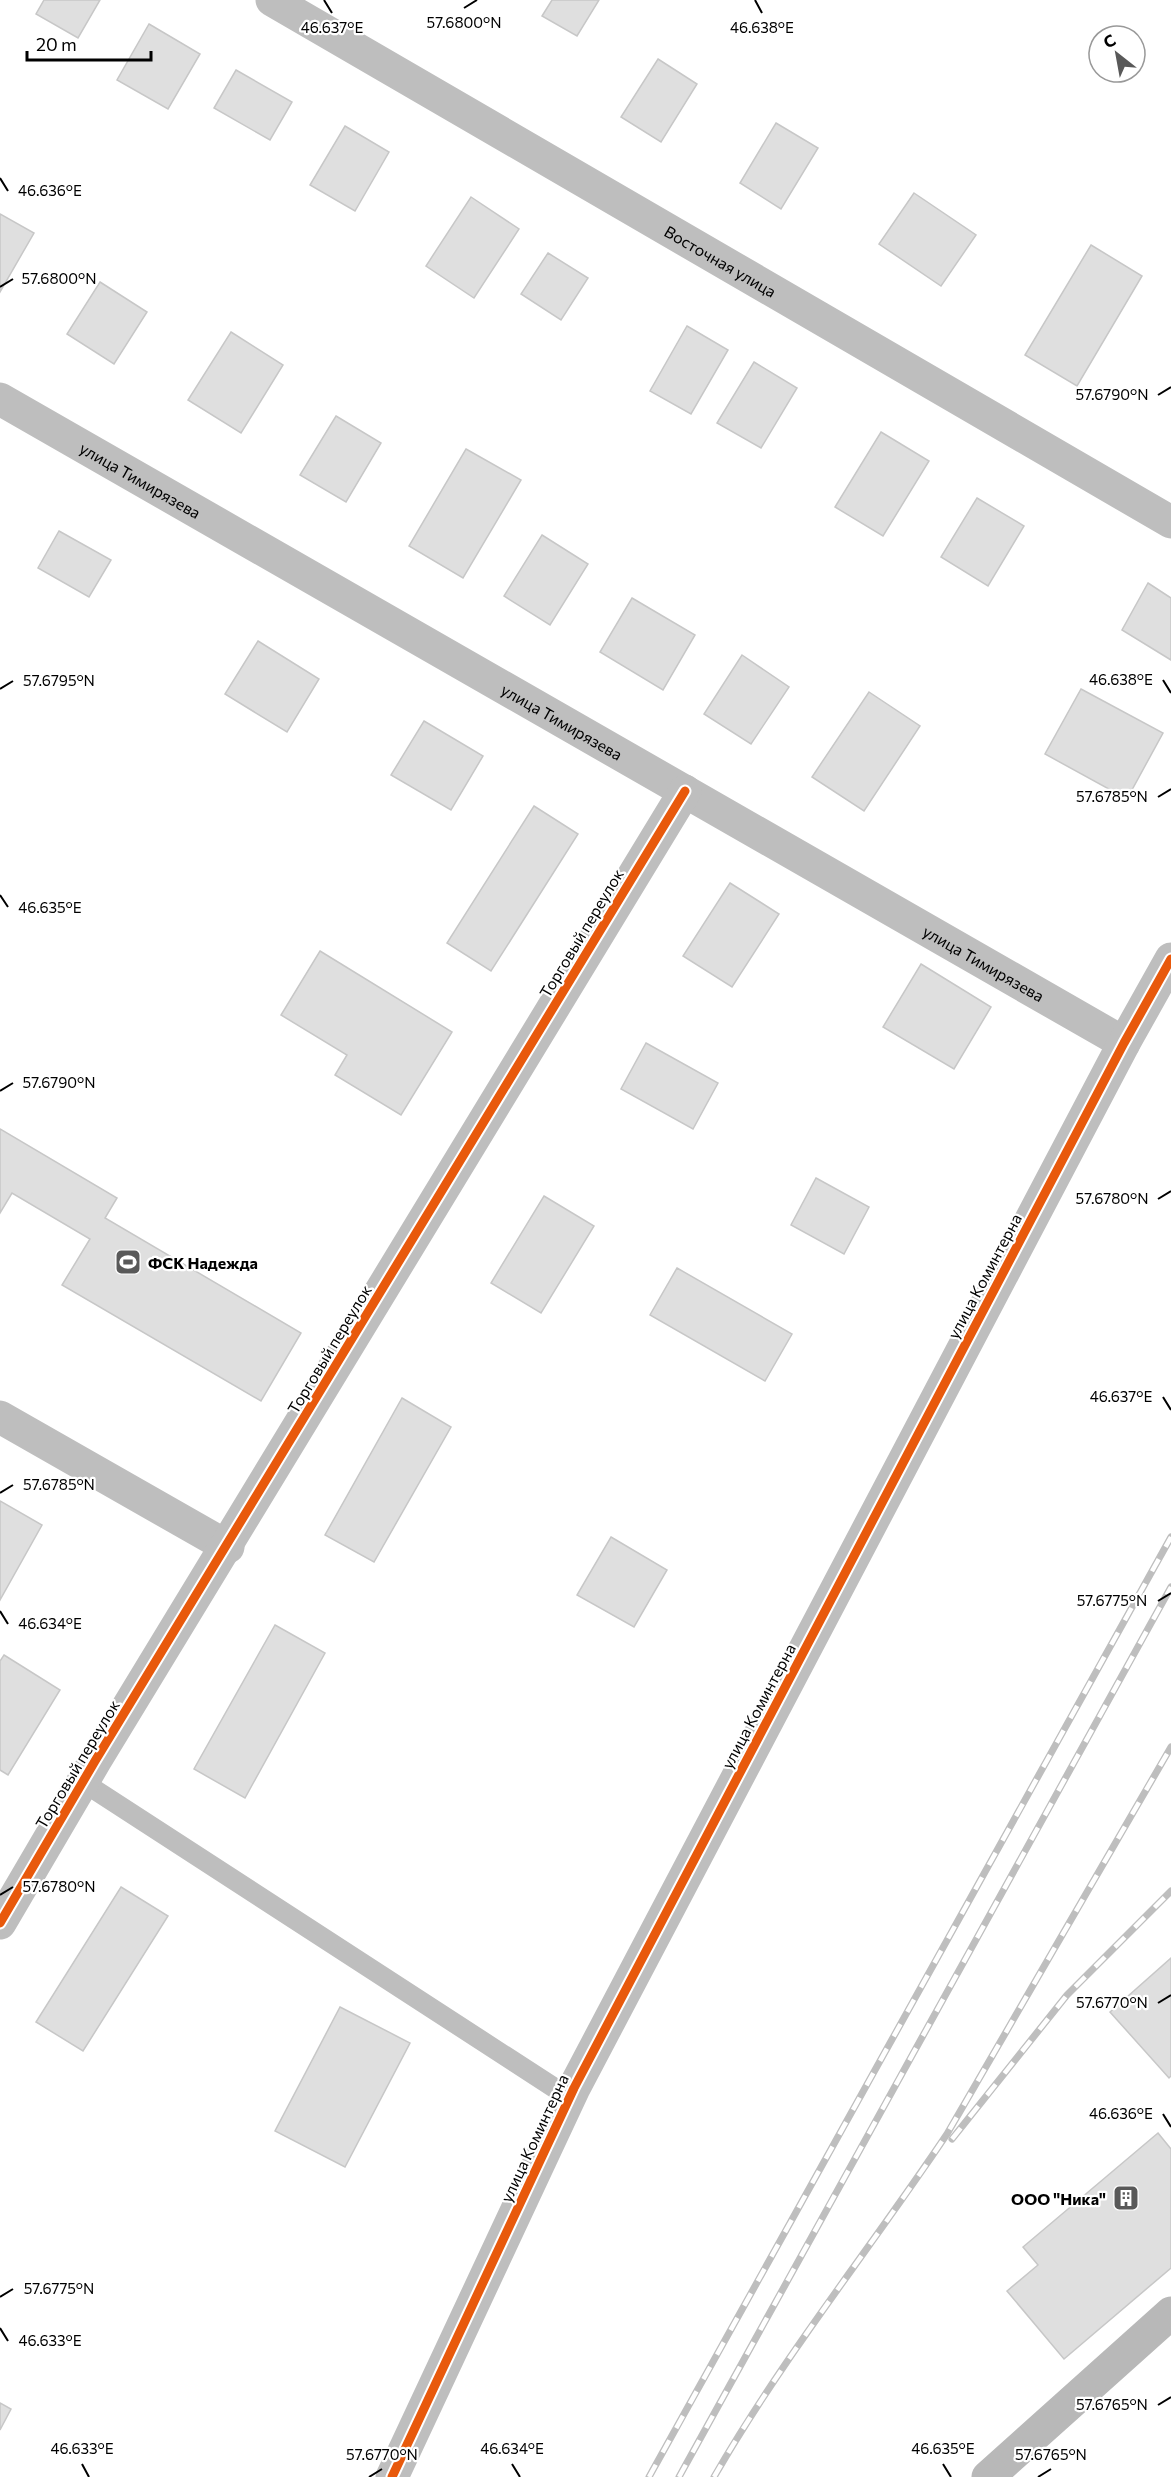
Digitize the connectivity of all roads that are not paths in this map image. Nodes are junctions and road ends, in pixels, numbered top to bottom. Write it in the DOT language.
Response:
graph roads {
  1 [pos="272,0"];
  2 [pos="0,399"];
  3 [pos="1171,522"];
  4 [pos="685,791"];
  5 [pos="1171,959"];
  6 [pos="1124,1043"];
  7 [pos="0,1417"];
  8 [pos="228,1546"];
  9 [pos="83,1782"];
  10 [pos="0,1923"];
  11 [pos="570,2098"];
  12 [pos="1171,2313"];
  13 [pos="392,2477"];
  14 [pos="988,2477"];
  1 -- 3 [label="street, Восточная улица"];
  2 -- 4 [label="street, улица Тимирязева"];
  4 -- 6 [label="street, улица Тимирязева"];
  4 -- 8 [label="street, Торговый переулок"];
  5 -- 6 [label="street, улица Коминтерна"];
  6 -- 11 [label="street, улица Коминтерна"];
  7 -- 8 [label="street"];
  8 -- 9 [label="street, Торговый переулок"];
  9 -- 10 [label="street, Торговый переулок"];
  9 -- 11 [label="lane"];
  11 -- 13 [label="street, улица Коминтерна"];
  12 -- 14 [label="street"];
}
